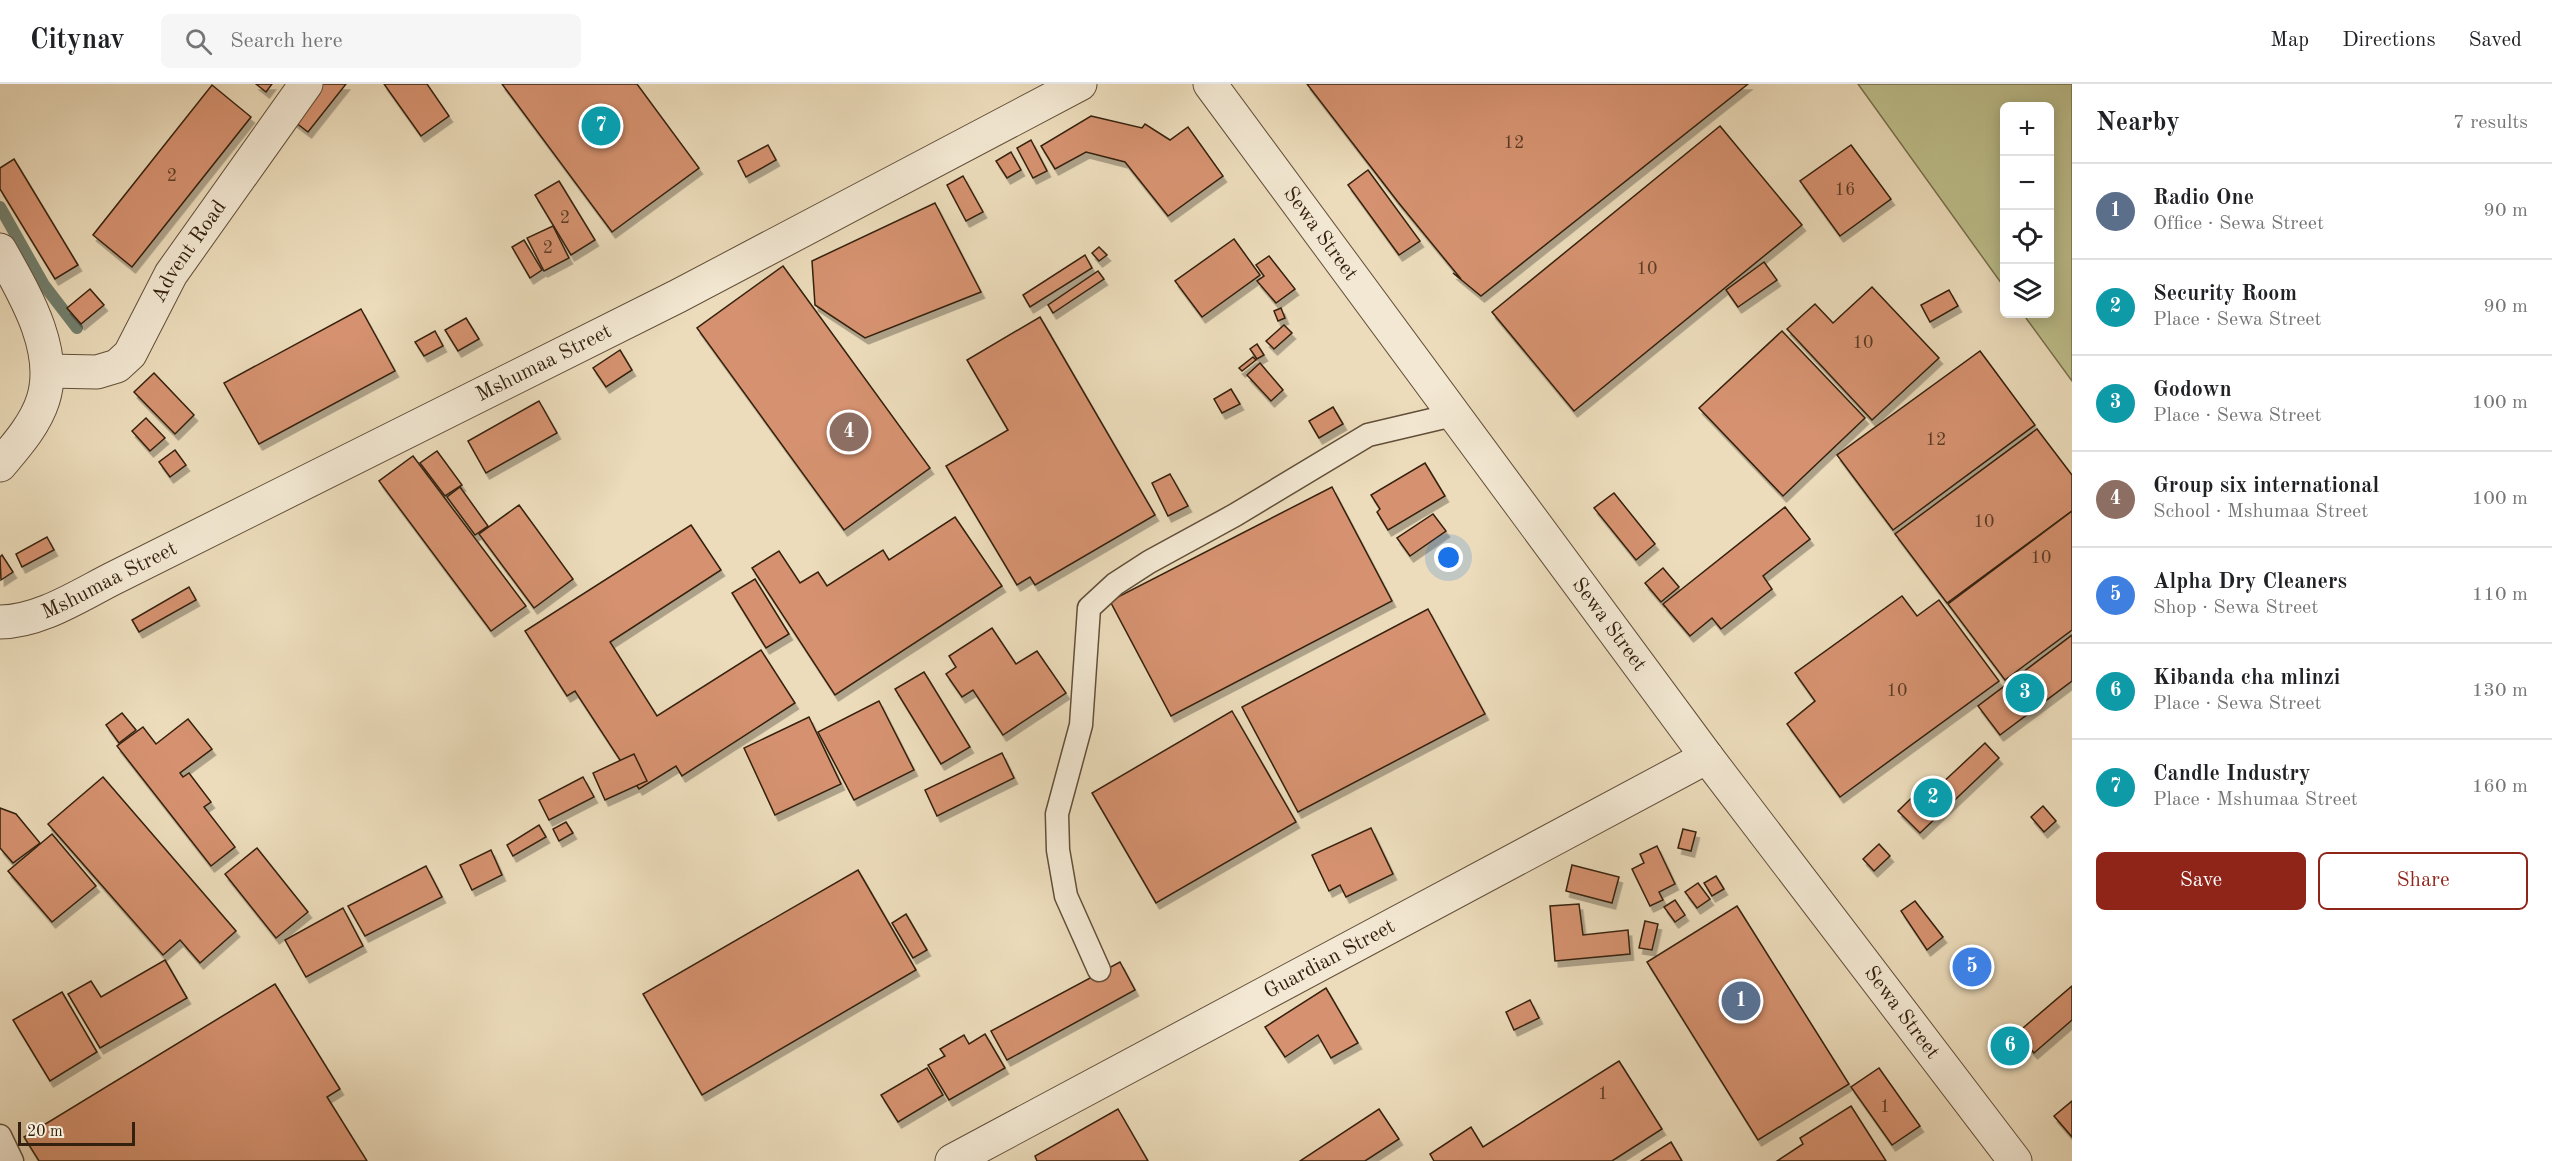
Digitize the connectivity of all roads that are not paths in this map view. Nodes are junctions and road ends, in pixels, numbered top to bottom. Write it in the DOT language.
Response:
graph roads {
  1 [pos="306,84"];
  2 [pos="1080,84"];
  3 [pos="1210,84"];
  4 [pos="0,250"];
  5 [pos="48,371"];
  6 [pos="1453,415"];
  7 [pos="0,465"];
  8 [pos="3,625"];
  9 [pos="1707,757"];
  10 [pos="1099,970"];
  11 [pos="0,1136"];
  12 [pos="12,1161"];
  13 [pos="952,1161"];
  14 [pos="2015,1161"];
  1 -- 5 [label="street, Advent Road"];
  2 -- 8 [label="street, Mshumaa Street"];
  3 -- 6 [label="street, Sewa Street"];
  4 -- 5 [label="street"];
  5 -- 7 [label="street"];
  6 -- 9 [label="street, Sewa Street"];
  6 -- 10 [label="lane"];
  9 -- 13 [label="street, Guardian Street"];
  9 -- 14 [label="street, Sewa Street"];
  11 -- 12 [label="lane"];
}
